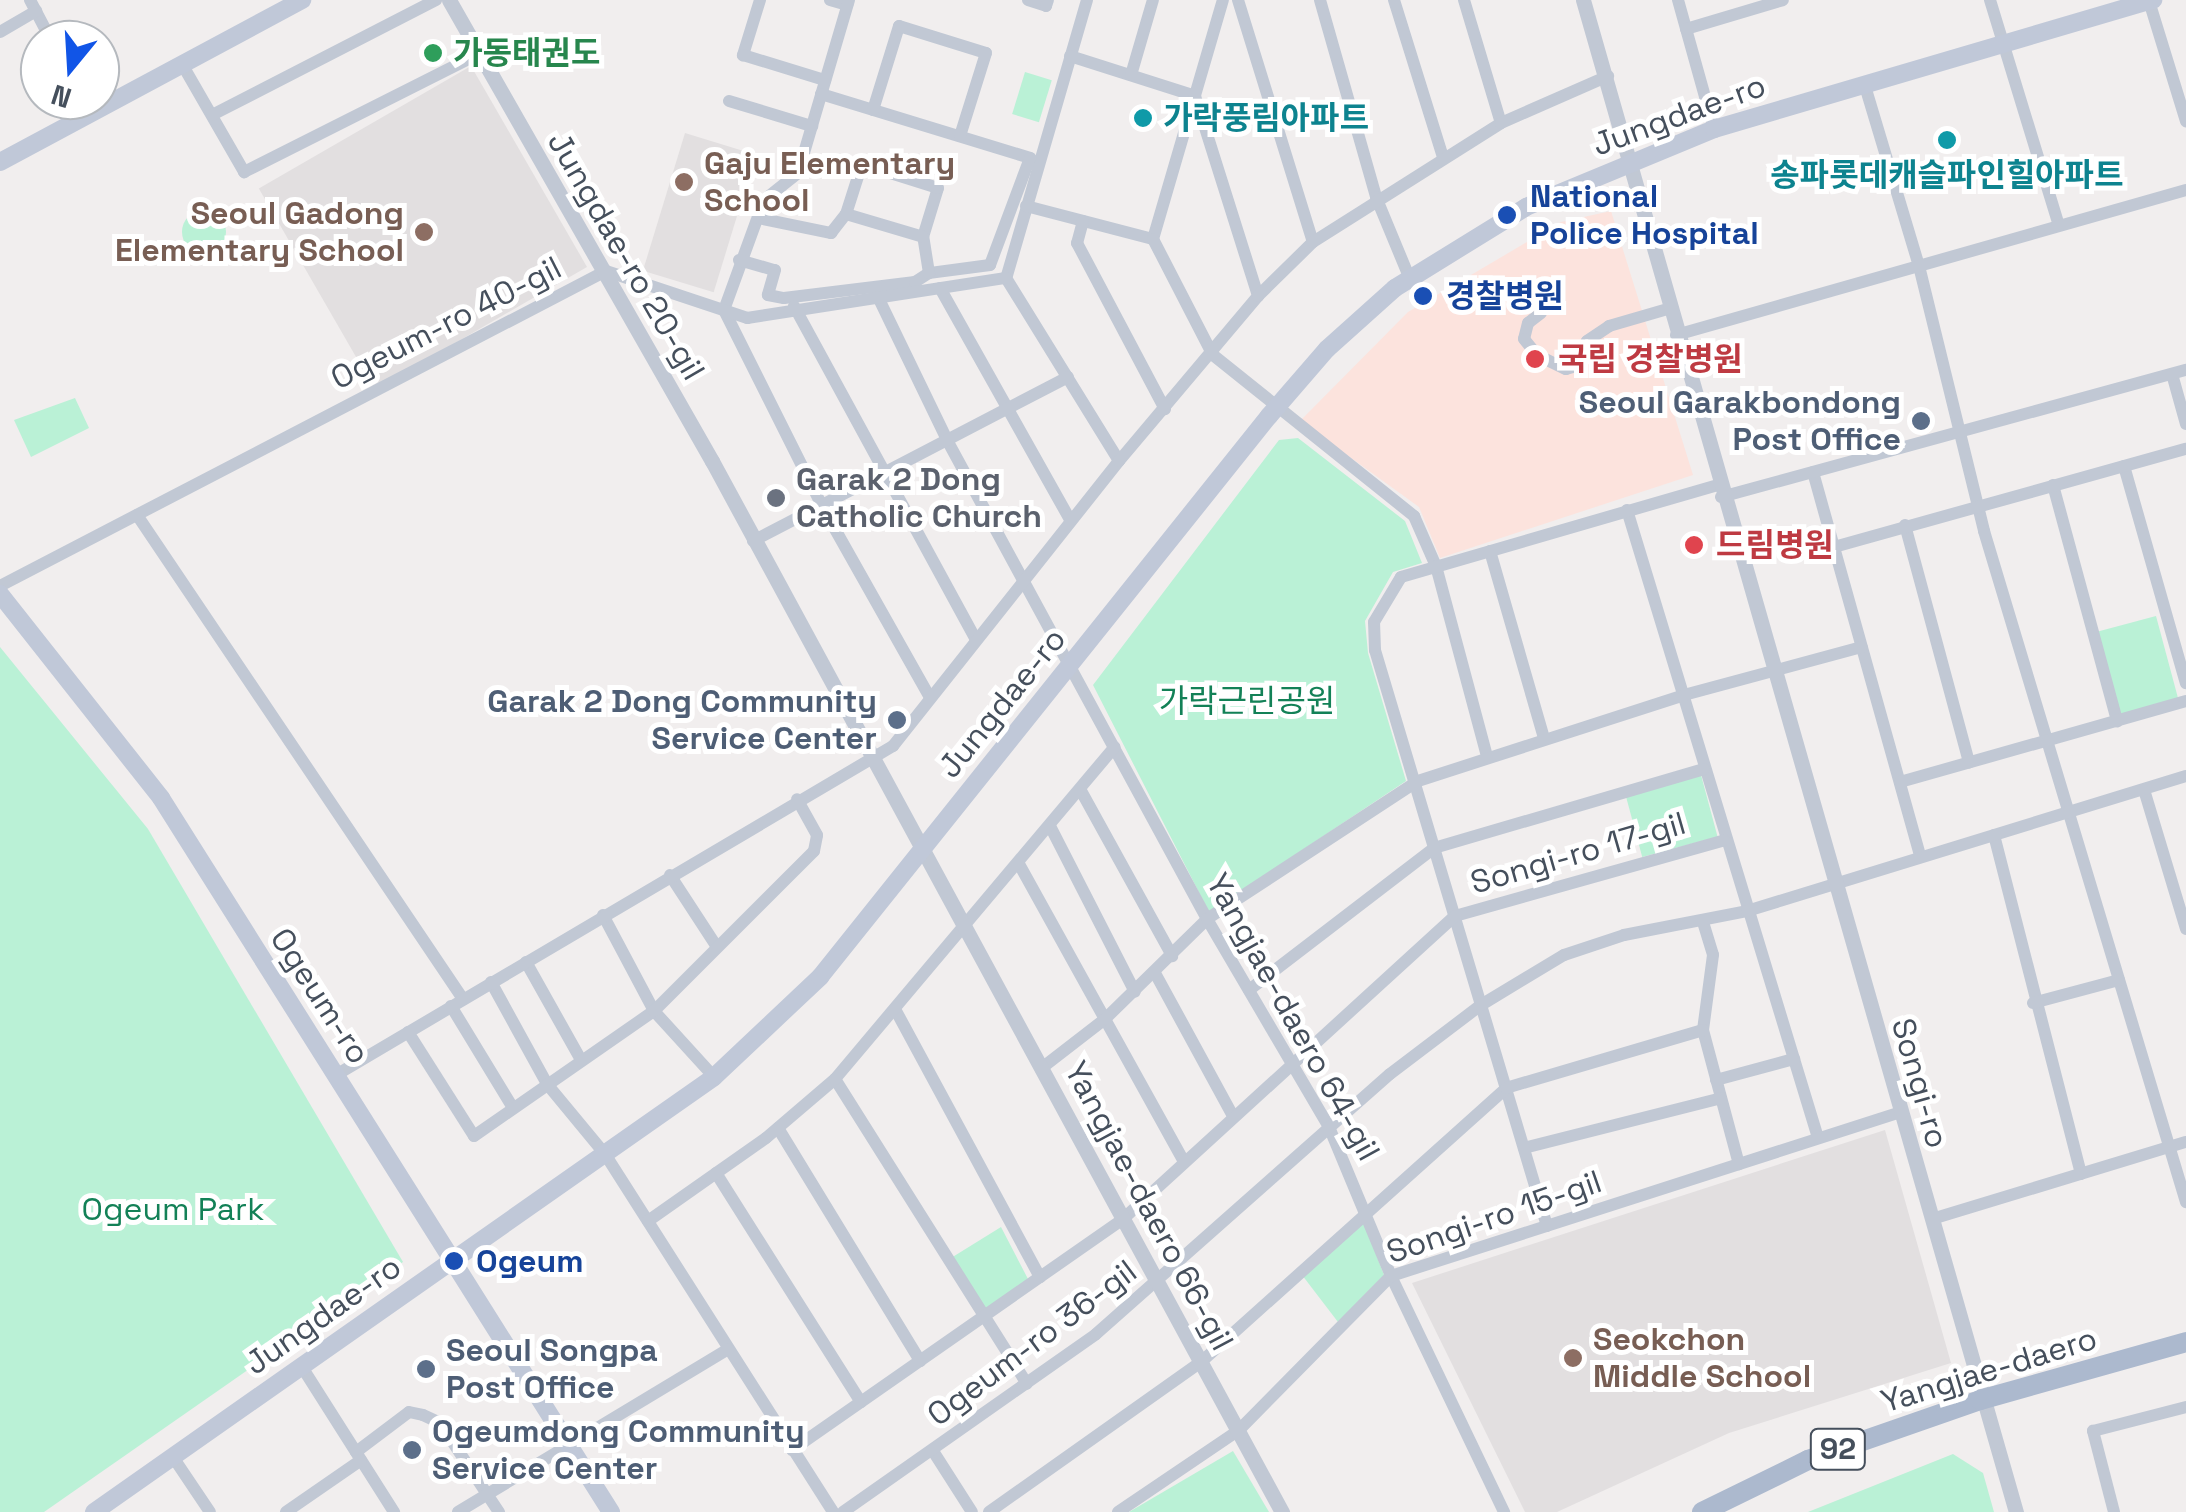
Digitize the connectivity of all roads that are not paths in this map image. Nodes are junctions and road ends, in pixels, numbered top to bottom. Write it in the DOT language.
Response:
graph roads {
  1 [pos="302,0"];
  2 [pos="436,0"];
  3 [pos="448,0"];
  4 [pos="760,0"];
  5 [pos="830,0"];
  6 [pos="1028,0"];
  7 [pos="1048,0"];
  8 [pos="1087,0"];
  9 [pos="1153,0"];
  10 [pos="1224,0"];
  11 [pos="1238,0"];
  12 [pos="1320,0"];
  13 [pos="1394,0"];
  14 [pos="1464,0"];
  15 [pos="1583,0"];
  16 [pos="1678,0"];
  17 [pos="1783,0"];
  18 [pos="1990,0"];
  19 [pos="2151,1"];
  20 [pos="848,3"];
  21 [pos="33,6"];
  22 [pos="1686,29"];
  23 [pos="0,32"];
  24 [pos="2005,46"];
  25 [pos="477,55"];
  26 [pos="1070,56"];
  27 [pos="182,64"];
  28 [pos="1131,75"];
  29 [pos="1608,76"];
  30 [pos="825,80"];
  31 [pos="1865,86"];
  32 [pos="120,92"];
  33 [pos="821,94"];
  34 [pos="1195,96"];
  35 [pos="729,101"];
  36 [pos="873,110"];
  37 [pos="2185,112"];
  38 [pos="212,116"];
  39 [pos="66,120"];
  40 [pos="1502,122"];
  41 [pos="812,126"];
  42 [pos="1714,128"];
  43 [pos="960,136"];
  44 [pos="1443,157"];
  45 [pos="0,162"];
  46 [pos="1631,162"];
  47 [pos="2186,190"];
  48 [pos="1376,197"];
  49 [pos="1026,206"];
  50 [pos="846,214"];
  51 [pos="758,218"];
  52 [pos="1083,221"];
  53 [pos="2060,225"];
  54 [pos="923,238"];
  55 [pos="1153,238"];
  56 [pos="1313,242"];
  57 [pos="739,260"];
  58 [pos="1919,266"];
  59 [pos="606,272"];
  60 [pos="929,273"];
  61 [pos="1006,278"];
  62 [pos="1410,279"];
  63 [pos="940,288"];
  64 [pos="878,296"];
  65 [pos="1258,296"];
  66 [pos="794,306"];
  67 [pos="1668,309"];
  68 [pos="724,310"];
  69 [pos="1541,312"];
  70 [pos="1676,336"];
  71 [pos="1213,355"];
  72 [pos="2179,372"];
  73 [pos="1068,378"];
  74 [pos="1008,409"];
  75 [pos="1165,409"];
  76 [pos="1275,410"];
  77 [pos="2186,424"];
  78 [pos="1956,432"];
  79 [pos="947,440"];
  80 [pos="2186,449"];
  81 [pos="1120,460"];
  82 [pos="2124,466"];
  83 [pos="885,472"];
  84 [pos="1813,472"];
  85 [pos="2053,485"];
  86 [pos="1720,491"];
  87 [pos="822,506"];
  88 [pos="1977,506"];
  89 [pos="1627,510"];
  90 [pos="137,515"];
  91 [pos="1071,521"];
  92 [pos="1906,525"];
  93 [pos="753,541"];
  94 [pos="1834,547"];
  95 [pos="1490,551"];
  96 [pos="1436,566"];
  97 [pos="1024,579"];
  98 [pos="0,586"];
  99 [pos="0,594"];
  100 [pos="976,640"];
  101 [pos="1862,647"];
  102 [pos="1071,664"];
  103 [pos="1770,670"];
  104 [pos="2186,683"];
  105 [pos="1682,696"];
  106 [pos="930,698"];
  107 [pos="2186,701"];
  108 [pos="2117,720"];
  109 [pos="1544,738"];
  110 [pos="2050,741"];
  111 [pos="1115,747"];
  112 [pos="872,755"];
  113 [pos="1487,756"];
  114 [pos="1968,764"];
  115 [pos="1704,769"];
  116 [pos="2186,776"];
  117 [pos="1418,780"];
  118 [pos="1900,782"];
  119 [pos="1080,789"];
  120 [pos="2145,792"];
  121 [pos="797,800"];
  122 [pos="2072,813"];
  123 [pos="1050,826"];
  124 [pos="1994,835"];
  125 [pos="1726,840"];
  126 [pos="1434,848"];
  127 [pos="921,849"];
  128 [pos="1920,856"];
  129 [pos="1019,864"];
  130 [pos="670,876"];
  131 [pos="1832,880"];
  132 [pos="1747,911"];
  133 [pos="603,915"];
  134 [pos="1455,916"];
  135 [pos="1208,920"];
  136 [pos="1704,922"];
  137 [pos="965,927"];
  138 [pos="2186,929"];
  139 [pos="717,948"];
  140 [pos="1172,956"];
  141 [pos="526,962"];
  142 [pos="1155,973"];
  143 [pos="2119,980"];
  144 [pos="491,982"];
  145 [pos="1249,990"];
  146 [pos="1135,992"];
  147 [pos="457,1003"];
  148 [pos="2033,1003"];
  149 [pos="1481,1005"];
  150 [pos="895,1009"];
  151 [pos="654,1010"];
  152 [pos="1105,1019"];
  153 [pos="1702,1030"];
  154 [pos="408,1032"];
  155 [pos="1794,1059"];
  156 [pos="581,1060"];
  157 [pos="1288,1064"];
  158 [pos="1043,1067"];
  159 [pos="336,1075"];
  160 [pos="714,1076"];
  161 [pos="835,1079"];
  162 [pos="1716,1080"];
  163 [pos="546,1084"];
  164 [pos="1506,1088"];
  165 [pos="1721,1098"];
  166 [pos="513,1108"];
  167 [pos="1900,1112"];
  168 [pos="1233,1116"];
  169 [pos="1329,1127"];
  170 [pos="778,1128"];
  171 [pos="1818,1138"];
  172 [pos="2186,1142"];
  173 [pos="1524,1148"];
  174 [pos="2170,1148"];
  175 [pos="605,1154"];
  176 [pos="1184,1162"];
  177 [pos="1739,1164"];
  178 [pos="716,1173"];
  179 [pos="2082,1174"];
  180 [pos="2186,1202"];
  181 [pos="1364,1209"];
  182 [pos="1122,1219"];
  183 [pos="1932,1219"];
  184 [pos="648,1221"];
  185 [pos="1547,1226"];
  186 [pos="451,1261"];
  187 [pos="1391,1276"];
  188 [pos="1040,1277"];
  189 [pos="1157,1285"];
  190 [pos="981,1318"];
  191 [pos="2186,1342"];
  192 [pos="728,1349"];
  193 [pos="920,1361"];
  194 [pos="1200,1362"];
  195 [pos="302,1367"];
  196 [pos="1027,1384"];
  197 [pos="1980,1400"];
  198 [pos="861,1402"];
  199 [pos="2186,1407"];
  200 [pos="1239,1430"];
  201 [pos="569,1446"];
  202 [pos="792,1450"];
  203 [pos="933,1451"];
  204 [pos="358,1456"];
  205 [pos="174,1457"];
  206 [pos="488,1493"];
  207 [pos="295,1509"];
  208 [pos="94,1512"];
  209 [pos="210,1512"];
  210 [pos="394,1512"];
  211 [pos="458,1512"];
  212 [pos="500,1512"];
  213 [pos="610,1512"];
  214 [pos="832,1512"];
  215 [pos="843,1512"];
  216 [pos="972,1512"];
  217 [pos="989,1512"];
  218 [pos="1118,1512"];
  219 [pos="1282,1512"];
  220 [pos="1504,1512"];
  221 [pos="1702,1512"];
  222 [pos="2016,1512"];
  223 [pos="2114,1512"];
  1 -- 27 [label="main road"];
  2 -- 38 [label="street"];
  3 -- 25 [label="street, Jungdae-ro 20-gil"];
  4 -- 30 [label="street"];
  5 -- 20 [label="street"];
  6 -- 7 [label="street"];
  8 -- 26 [label="street"];
  9 -- 28 [label="street"];
  10 -- 34 [label="street"];
  11 -- 56 [label="street"];
  12 -- 48 [label="street"];
  13 -- 44 [label="street"];
  14 -- 40 [label="street"];
  15 -- 29 [label="street, Songi-ro"];
  16 -- 22 [label="street"];
  17 -- 22 [label="street"];
  18 -- 24 [label="street"];
  19 -- 24 [label="main road, Jungdae-ro"];
  19 -- 37 [label="street"];
  20 -- 30 [label="street"];
  21 -- 23 [label="street"];
  22 -- 42 [label="street"];
  24 -- 31 [label="main road, Jungdae-ro"];
  24 -- 53 [label="street"];
  25 -- 38 [label="street"];
  25 -- 59 [label="street, Jungdae-ro 20-gil"];
  26 -- 28 [label="street"];
  26 -- 49 [label="street"];
  27 -- 32 [label="main road"];
  27 -- 38 [label="street"];
  28 -- 34 [label="street"];
  29 -- 40 [label="street"];
  29 -- 46 [label="street, Songi-ro"];
  30 -- 33 [label="street"];
  31 -- 42 [label="main road, Jungdae-ro"];
  31 -- 58 [label="street"];
  33 -- 36 [label="street"];
  33 -- 41 [label="street"];
  34 -- 55 [label="street"];
  34 -- 65 [label="street"];
  35 -- 41 [label="street"];
  36 -- 43 [label="street"];
  36 -- 43 [label="street"];
  39 -- 45 [label="main road"];
  40 -- 44 [label="street"];
  41 -- 51 [label="street"];
  42 -- 46 [label="main road, Jungdae-ro"];
  43 -- 60 [label="street"];
  44 -- 48 [label="street"];
  46 -- 62 [label="main road, Jungdae-ro"];
  46 -- 67 [label="street, Songi-ro"];
  47 -- 53 [label="street"];
  48 -- 56 [label="street"];
  48 -- 62 [label="street"];
  49 -- 52 [label="street"];
  49 -- 61 [label="street"];
  50 -- 51 [label="street"];
  50 -- 54 [label="street"];
  50 -- 54 [label="street"];
  51 -- 57 [label="street"];
  52 -- 55 [label="street"];
  52 -- 75 [label="street"];
  53 -- 58 [label="street"];
  54 -- 60 [label="street"];
  55 -- 71 [label="street"];
  56 -- 65 [label="street"];
  57 -- 60 [label="street"];
  57 -- 68 [label="street"];
  58 -- 70 [label="street"];
  58 -- 78 [label="street"];
  59 -- 68 [label="street, Ogeum-ro 40-gil"];
  59 -- 90 [label="street, Ogeum-ro 40-gil"];
  59 -- 93 [label="street, Jungdae-ro 20-gil"];
  61 -- 63 [label="street, Ogeum-ro 40-gil"];
  61 -- 73 [label="street"];
  62 -- 76 [label="main road, Jungdae-ro"];
  63 -- 64 [label="street, Ogeum-ro 40-gil"];
  63 -- 74 [label="street"];
  64 -- 66 [label="street, Ogeum-ro 40-gil"];
  64 -- 79 [label="street, Yangjae-daero 64-gil"];
  65 -- 71 [label="street"];
  66 -- 68 [label="street, Ogeum-ro 40-gil"];
  66 -- 83 [label="street"];
  67 -- 69 [label="street"];
  67 -- 70 [label="street, Songi-ro"];
  68 -- 87 [label="street"];
  70 -- 86 [label="street, Songi-ro"];
  71 -- 75 [label="street"];
  71 -- 76 [label="street"];
  72 -- 77 [label="street"];
  72 -- 78 [label="street"];
  73 -- 74 [label="street"];
  73 -- 81 [label="street"];
  74 -- 79 [label="street"];
  74 -- 91 [label="street"];
  75 -- 81 [label="street"];
  76 -- 96 [label="street"];
  76 -- 102 [label="main road, Jungdae-ro"];
  78 -- 84 [label="street"];
  78 -- 88 [label="street"];
  79 -- 83 [label="street"];
  79 -- 97 [label="street, Yangjae-daero 64-gil"];
  80 -- 82 [label="street"];
  81 -- 91 [label="street"];
  82 -- 85 [label="street"];
  82 -- 104 [label="street"];
  83 -- 87 [label="street"];
  83 -- 100 [label="street"];
  84 -- 86 [label="street"];
  84 -- 94 [label="street"];
  85 -- 88 [label="street"];
  85 -- 108 [label="street"];
  86 -- 89 [label="street"];
  86 -- 103 [label="street, Songi-ro"];
  87 -- 93 [label="street"];
  87 -- 106 [label="street"];
  88 -- 92 [label="street"];
  88 -- 110 [label="street"];
  89 -- 95 [label="street"];
  89 -- 105 [label="street"];
  90 -- 98 [label="street, Ogeum-ro 40-gil"];
  90 -- 147 [label="street"];
  91 -- 97 [label="street"];
  92 -- 94 [label="street"];
  92 -- 114 [label="street"];
  93 -- 112 [label="street, Jungdae-ro 20-gil"];
  94 -- 101 [label="street"];
  95 -- 96 [label="street"];
  95 -- 109 [label="street"];
  96 -- 113 [label="street"];
  96 -- 117 [label="street"];
  97 -- 100 [label="street"];
  97 -- 102 [label="street, Yangjae-daero 64-gil"];
  99 -- 159 [label="main road, Ogeum-ro"];
  100 -- 106 [label="street"];
  101 -- 103 [label="street"];
  101 -- 118 [label="street"];
  102 -- 111 [label="street, Yangjae-daero 64-gil"];
  102 -- 127 [label="main road, Jungdae-ro"];
  103 -- 105 [label="street"];
  103 -- 131 [label="street, Songi-ro"];
  105 -- 109 [label="street"];
  105 -- 115 [label="street"];
  106 -- 112 [label="street"];
  107 -- 108 [label="street"];
  108 -- 110 [label="street"];
  109 -- 113 [label="street"];
  110 -- 114 [label="street"];
  110 -- 122 [label="street"];
  111 -- 119 [label="street"];
  111 -- 135 [label="street, Yangjae-daero 64-gil"];
  112 -- 121 [label="street"];
  112 -- 127 [label="street, Jungdae-ro 20-gil"];
  113 -- 117 [label="street"];
  114 -- 118 [label="street"];
  115 -- 125 [label="street"];
  115 -- 126 [label="street"];
  116 -- 120 [label="street, Ogeum-ro 36-gil"];
  117 -- 126 [label="street"];
  117 -- 135 [label="street"];
  118 -- 128 [label="street"];
  119 -- 123 [label="street"];
  119 -- 140 [label="street"];
  120 -- 122 [label="street, Ogeum-ro 36-gil"];
  120 -- 138 [label="street"];
  121 -- 130 [label="street"];
  121 -- 139 [label="street"];
  122 -- 124 [label="street, Ogeum-ro 36-gil"];
  122 -- 143 [label="street"];
  123 -- 129 [label="street"];
  123 -- 146 [label="street"];
  124 -- 128 [label="street, Ogeum-ro 36-gil"];
  124 -- 148 [label="street"];
  125 -- 132 [label="street"];
  125 -- 134 [label="street, Songi-ro 17-gil"];
  126 -- 134 [label="street"];
  126 -- 145 [label="street"];
  127 -- 137 [label="street, Yangjae-daero 66-gil"];
  127 -- 160 [label="main road, Jungdae-ro"];
  128 -- 131 [label="street, Ogeum-ro 36-gil"];
  129 -- 137 [label="street"];
  129 -- 152 [label="street"];
  130 -- 133 [label="street"];
  130 -- 139 [label="street"];
  131 -- 132 [label="street, Ogeum-ro 36-gil"];
  131 -- 167 [label="street, Songi-ro"];
  132 -- 136 [label="street, Ogeum-ro 36-gil"];
  132 -- 155 [label="street"];
  133 -- 141 [label="street"];
  133 -- 151 [label="street"];
  134 -- 149 [label="street"];
  134 -- 157 [label="street, Songi-ro 17-gil"];
  135 -- 140 [label="street"];
  135 -- 145 [label="street, Yangjae-daero 64-gil"];
  136 -- 149 [label="street, Ogeum-ro 36-gil"];
  136 -- 153 [label="street"];
  137 -- 150 [label="street"];
  137 -- 158 [label="street, Yangjae-daero 66-gil"];
  139 -- 151 [label="street"];
  140 -- 142 [label="street"];
  141 -- 144 [label="street"];
  141 -- 156 [label="street"];
  142 -- 146 [label="street"];
  142 -- 168 [label="street"];
  143 -- 148 [label="street"];
  143 -- 174 [label="street"];
  144 -- 147 [label="street"];
  144 -- 163 [label="street"];
  145 -- 157 [label="street, Yangjae-daero 64-gil"];
  146 -- 152 [label="street"];
  147 -- 154 [label="street"];
  147 -- 166 [label="street"];
  148 -- 179 [label="street"];
  149 -- 164 [label="street"];
  149 -- 169 [label="street, Ogeum-ro 36-gil"];
  150 -- 161 [label="street"];
  150 -- 188 [label="street"];
  151 -- 156 [label="street"];
  151 -- 160 [label="street"];
  152 -- 158 [label="street"];
  152 -- 176 [label="street"];
  153 -- 162 [label="street"];
  153 -- 164 [label="street"];
  154 -- 159 [label="street"];
  154 -- 166 [label="street"];
  155 -- 162 [label="street"];
  155 -- 171 [label="street"];
  156 -- 163 [label="street"];
  157 -- 168 [label="street, Songi-ro 17-gil"];
  157 -- 169 [label="street, Yangjae-daero 64-gil"];
  158 -- 182 [label="street, Yangjae-daero 66-gil"];
  159 -- 186 [label="main road, Ogeum-ro"];
  160 -- 175 [label="main road, Jungdae-ro"];
  161 -- 170 [label="street"];
  161 -- 190 [label="street"];
  162 -- 165 [label="street"];
  163 -- 166 [label="street"];
  163 -- 175 [label="street"];
  164 -- 173 [label="street"];
  164 -- 181 [label="street"];
  165 -- 173 [label="street"];
  165 -- 177 [label="street"];
  167 -- 171 [label="street, Songi-ro 15-gil"];
  167 -- 183 [label="street, Songi-ro"];
  168 -- 176 [label="street, Songi-ro 17-gil"];
  169 -- 181 [label="street, Yangjae-daero 64-gil"];
  169 -- 189 [label="street, Ogeum-ro 36-gil"];
  170 -- 178 [label="street"];
  170 -- 193 [label="street"];
  171 -- 177 [label="street, Songi-ro 15-gil"];
  172 -- 174 [label="street"];
  173 -- 185 [label="street"];
  174 -- 179 [label="street"];
  174 -- 180 [label="street"];
  175 -- 184 [label="street"];
  175 -- 186 [label="main road, Jungdae-ro"];
  176 -- 182 [label="street, Songi-ro 17-gil"];
  177 -- 185 [label="street, Songi-ro 15-gil"];
  178 -- 184 [label="street"];
  178 -- 198 [label="street"];
  179 -- 183 [label="street"];
  181 -- 187 [label="street, Yangjae-daero 64-gil"];
  181 -- 194 [label="street"];
  182 -- 188 [label="street, Songi-ro 17-gil"];
  182 -- 189 [label="street, Yangjae-daero 66-gil"];
  183 -- 197 [label="street, Songi-ro"];
  184 -- 192 [label="street"];
  185 -- 187 [label="street, Songi-ro 15-gil"];
  186 -- 195 [label="main road, Jungdae-ro"];
  186 -- 201 [label="main road, Ogeum-ro"];
  187 -- 200 [label="street, Songi-ro 15-gil"];
  187 -- 220 [label="street, Yangjae-daero 64-gil"];
  188 -- 190 [label="street, Songi-ro 17-gil"];
  189 -- 194 [label="street, Yangjae-daero 66-gil"];
  189 -- 196 [label="street, Ogeum-ro 36-gil"];
  190 -- 193 [label="street, Songi-ro 17-gil"];
  190 -- 196 [label="street"];
  191 -- 197 [label="main road, Yangjae-daero / 92"];
  192 -- 201 [label="street"];
  192 -- 202 [label="street"];
  193 -- 198 [label="street, Songi-ro 17-gil"];
  194 -- 200 [label="street, Yangjae-daero 66-gil"];
  194 -- 217 [label="street"];
  195 -- 204 [label="street"];
  195 -- 205 [label="main road, Jungdae-ro"];
  196 -- 203 [label="street, Ogeum-ro 36-gil"];
  197 -- 221 [label="main road, Yangjae-daero / 92"];
  197 -- 222 [label="street, Songi-ro"];
  198 -- 202 [label="street, Songi-ro 17-gil"];
  199 -- 223 [label="street"];
  200 -- 218 [label="street, Songi-ro 15-gil"];
  200 -- 219 [label="street, Yangjae-daero 66-gil"];
  201 -- 206 [label="street"];
  201 -- 213 [label="main road, Ogeum-ro"];
  202 -- 214 [label="street"];
  203 -- 215 [label="street, Ogeum-ro 36-gil"];
  203 -- 216 [label="street, Ogeum-ro 36-gil"];
  204 -- 206 [label="street"];
  204 -- 207 [label="street"];
  204 -- 210 [label="street"];
  205 -- 208 [label="main road, Jungdae-ro"];
  205 -- 209 [label="street"];
  206 -- 211 [label="street"];
  206 -- 212 [label="street"];
}
